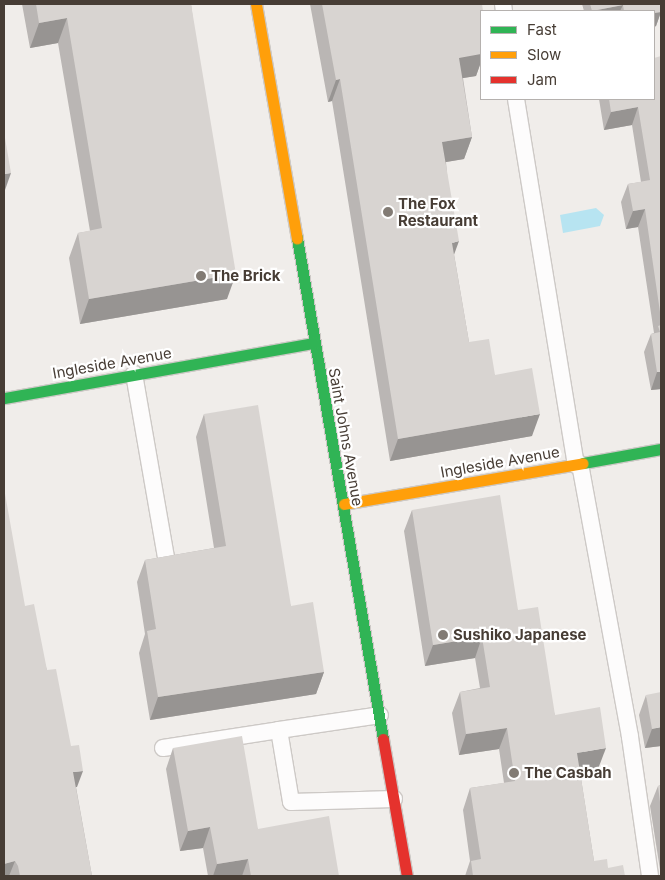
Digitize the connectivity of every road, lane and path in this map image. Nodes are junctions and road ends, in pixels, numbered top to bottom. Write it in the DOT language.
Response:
graph roads {
  1 [pos="256,4"];
  2 [pos="516,100"];
  3 [pos="314,343"];
  4 [pos="134,374"];
  5 [pos="4,398"];
  6 [pos="661,449"];
  7 [pos="578,464"];
  8 [pos="344,504"];
  9 [pos="166,558"];
  10 [pos="380,715"];
  11 [pos="279,730"];
  12 [pos="164,748"];
  13 [pos="394,798"];
  14 [pos="407,876"];
  15 [pos="650,876"];
  1 -- 3 [label="main road, Saint Johns Avenue"];
  2 -- 7 [label="lane"];
  3 -- 4 [label="main road, Ingleside Avenue"];
  3 -- 8 [label="main road, Saint Johns Avenue"];
  4 -- 5 [label="main road, Ingleside Avenue"];
  4 -- 9 [label="lane"];
  6 -- 7 [label="main road, Ingleside Avenue"];
  7 -- 8 [label="main road, Ingleside Avenue"];
  7 -- 15 [label="lane"];
  8 -- 10 [label="main road, Saint Johns Avenue"];
  10 -- 11 [label="lane"];
  10 -- 13 [label="main road, Saint Johns Avenue"];
  11 -- 12 [label="lane"];
  11 -- 13 [label="lane"];
  13 -- 14 [label="main road, Saint Johns Avenue"];
}
